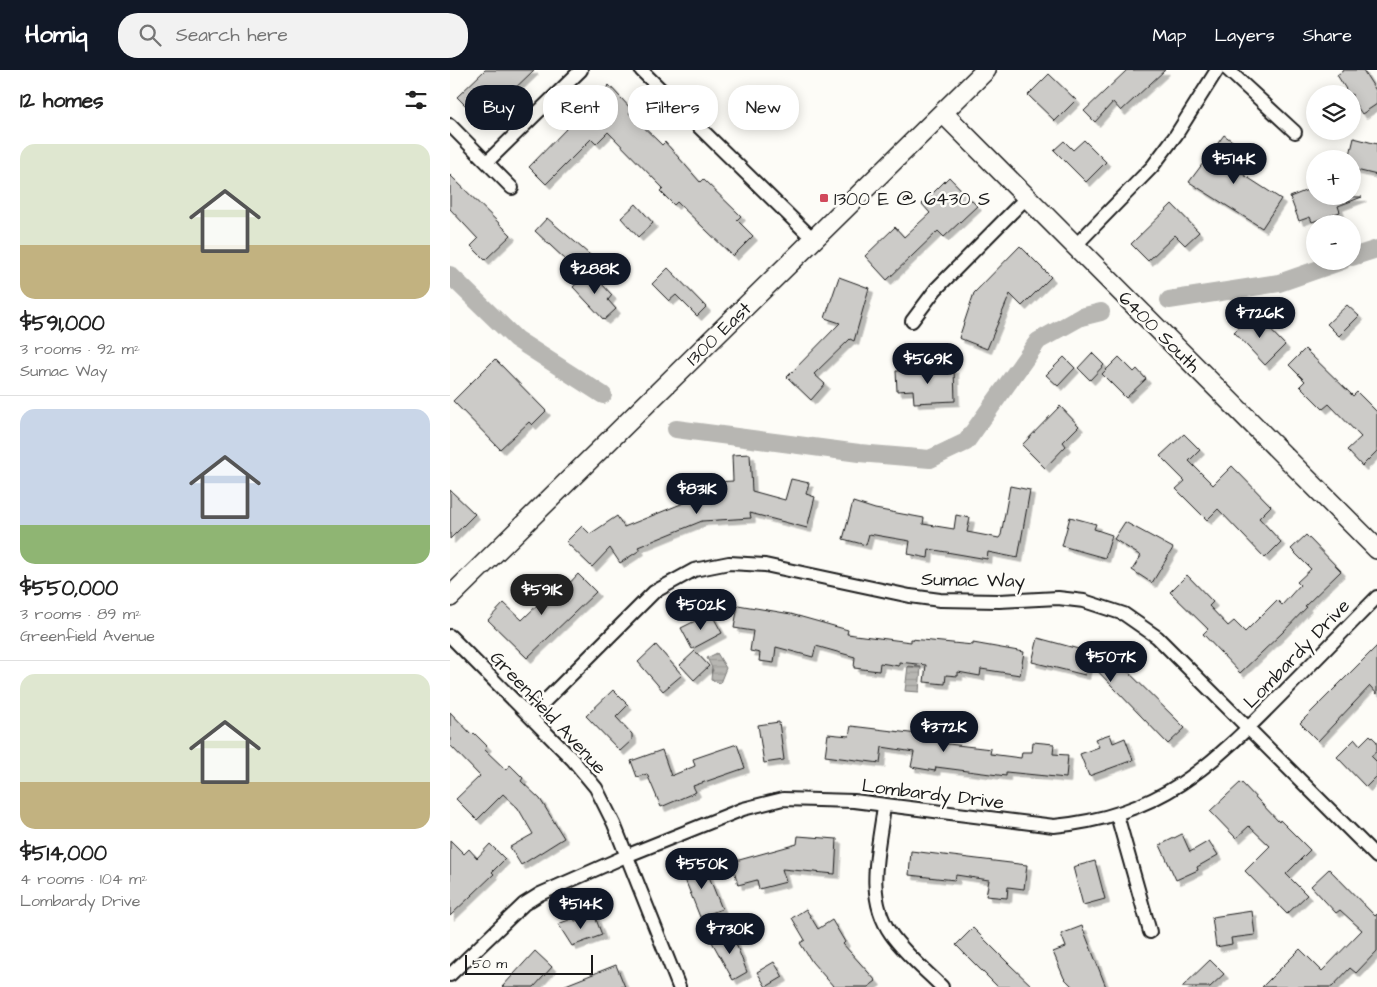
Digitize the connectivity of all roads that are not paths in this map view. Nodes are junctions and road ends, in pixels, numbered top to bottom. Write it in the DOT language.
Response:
graph roads {
  1 [pos="581,70"];
  2 [pos="641,70"];
  3 [pos="986,70"];
  4 [pos="1217,70"];
  5 [pos="1228,70"];
  6 [pos="943,113"];
  7 [pos="450,125"];
  8 [pos="1295,132"];
  9 [pos="487,162"];
  10 [pos="512,188"];
  11 [pos="1027,197"];
  12 [pos="814,240"];
  13 [pos="1075,246"];
  14 [pos="912,320"];
  15 [pos="1377,549"];
  16 [pos="450,597"];
  17 [pos="1377,597"];
  18 [pos="450,636"];
  19 [pos="530,716"];
  20 [pos="1249,728"];
  21 [pos="884,806"];
  22 [pos="1117,815"];
  23 [pos="626,856"];
  24 [pos="1377,856"];
  25 [pos="1150,932"];
  26 [pos="450,975"];
  27 [pos="679,987"];
  28 [pos="942,987"];
  1 -- 9 [label="street"];
  2 -- 12 [label="street"];
  3 -- 6 [label="main road, 1300 East"];
  4 -- 13 [label="street"];
  5 -- 8 [label="street"];
  6 -- 11 [label="main road, 6400 South"];
  6 -- 12 [label="main road, 1300 East"];
  7 -- 9 [label="street"];
  9 -- 10 [label="street"];
  11 -- 13 [label="main road, 6400 South"];
  11 -- 14 [label="street"];
  12 -- 16 [label="main road, 1300 East"];
  13 -- 15 [label="main road, 6400 South"];
  17 -- 20 [label="street, Lombardy Drive"];
  18 -- 19 [label="street, Greenfield Avenue"];
  19 -- 20 [label="street, Sumac Way"];
  19 -- 23 [label="street, Greenfield Avenue"];
  20 -- 22 [label="street, Lombardy Drive"];
  20 -- 24 [label="street, Sumac Way"];
  21 -- 22 [label="street, Lombardy Drive"];
  21 -- 23 [label="street, Lombardy Drive"];
  21 -- 28 [label="street"];
  22 -- 25 [label="street"];
  23 -- 26 [label="street, Lombardy Drive"];
  23 -- 27 [label="street, Greenfield Avenue"];
}
